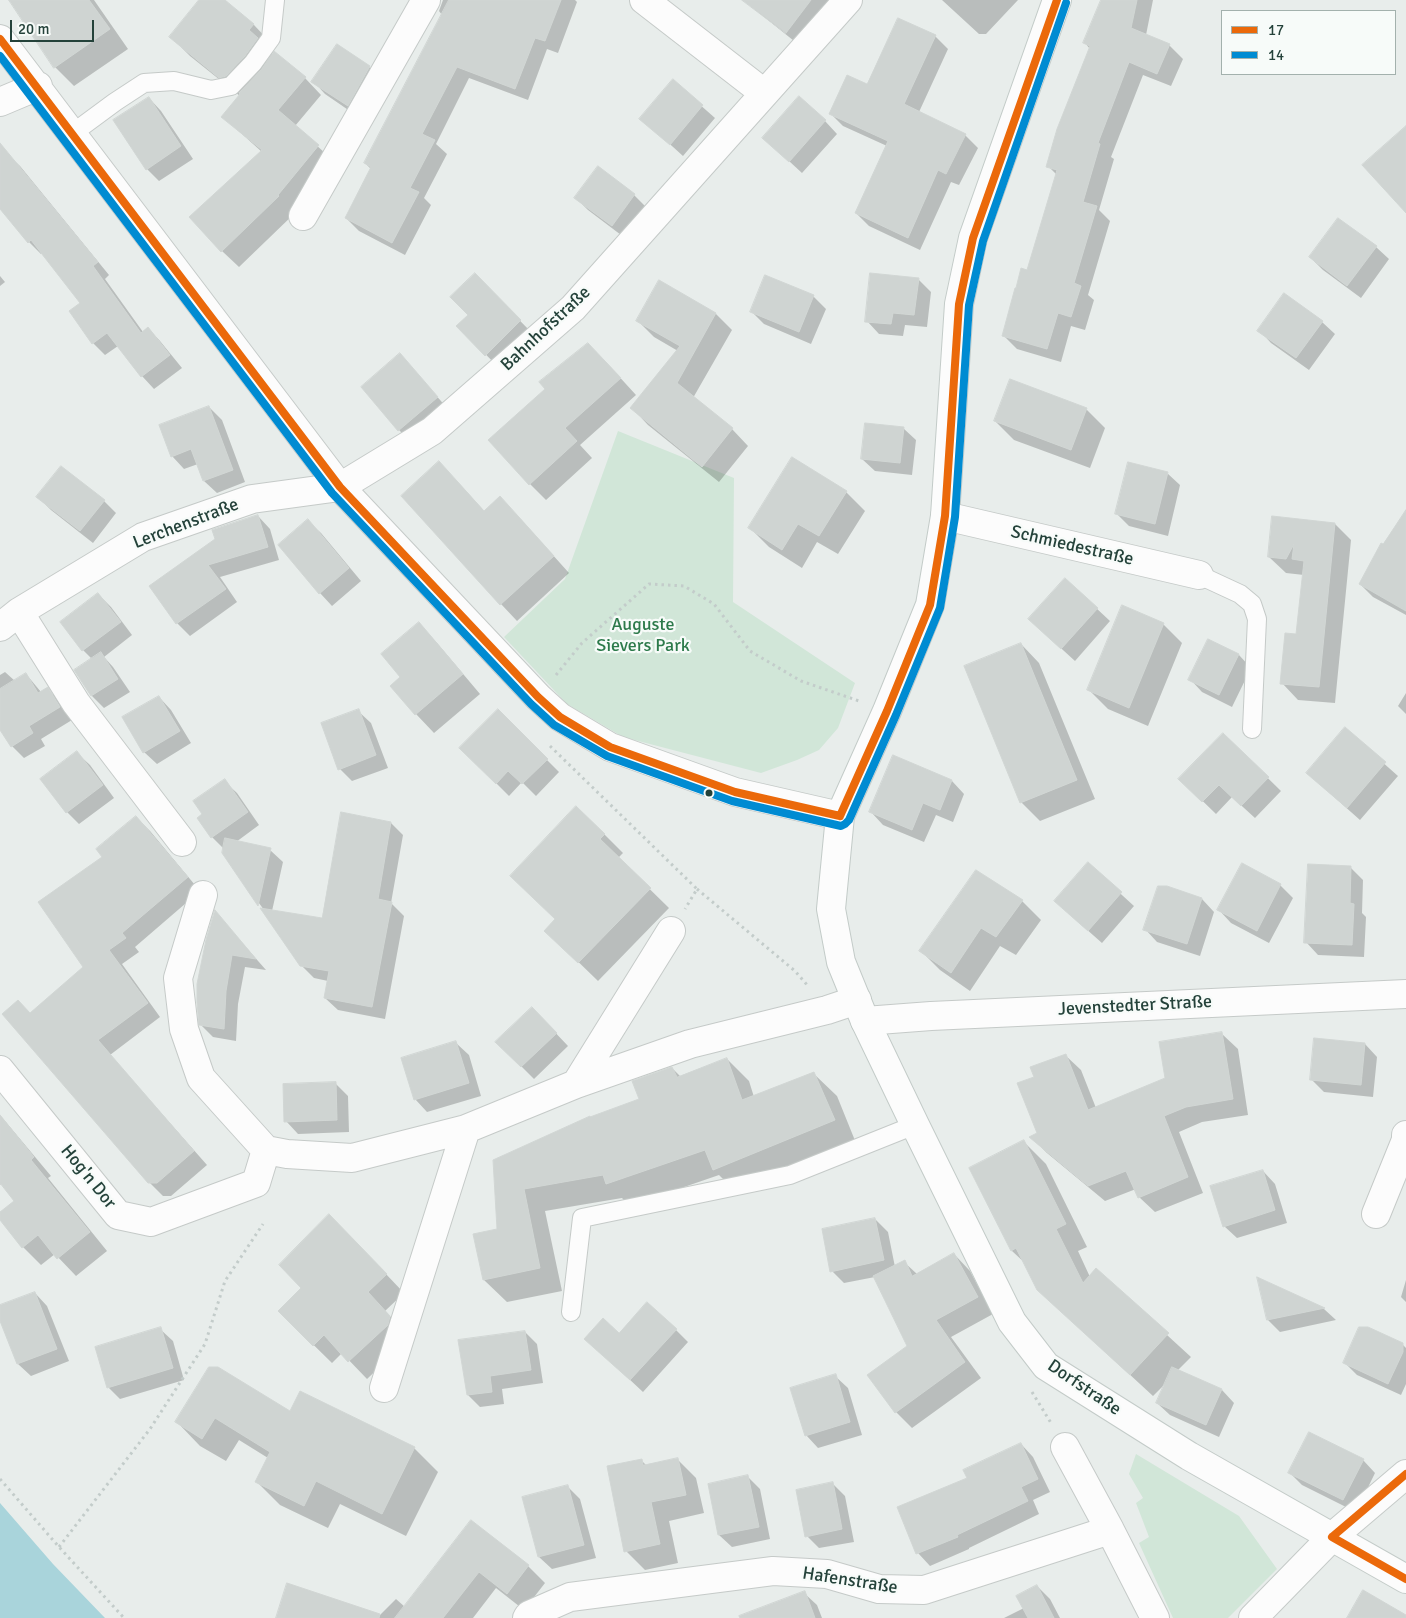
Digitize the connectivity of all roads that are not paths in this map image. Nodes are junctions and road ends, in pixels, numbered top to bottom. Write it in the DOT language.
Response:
graph roads {
  1 [pos="275,0"];
  2 [pos="426,0"];
  3 [pos="644,0"];
  4 [pos="848,0"];
  5 [pos="1057,0"];
  6 [pos="0,39"];
  7 [pos="38,86"];
  8 [pos="764,93"];
  9 [pos="0,102"];
  10 [pos="73,133"];
  11 [pos="303,216"];
  12 [pos="340,487"];
  13 [pos="945,516"];
  14 [pos="1199,576"];
  15 [pos="10,620"];
  16 [pos="1252,729"];
  17 [pos="840,816"];
  18 [pos="182,842"];
  19 [pos="203,894"];
  20 [pos="671,931"];
  21 [pos="1406,994"];
  22 [pos="861,1011"];
  23 [pos="0,1070"];
  24 [pos="576,1084"];
  25 [pos="915,1125"];
  26 [pos="466,1129"];
  27 [pos="1406,1135"];
  28 [pos="266,1150"];
  29 [pos="1376,1214"];
  30 [pos="571,1312"];
  31 [pos="384,1388"];
  32 [pos="1065,1447"];
  33 [pos="1406,1474"];
  34 [pos="1110,1530"];
  35 [pos="1332,1536"];
  36 [pos="1406,1580"];
  37 [pos="527,1618"];
  38 [pos="1155,1618"];
  39 [pos="1253,1618"];
  1 -- 10 [label="lane"];
  2 -- 11 [label="street"];
  3 -- 8 [label="street"];
  4 -- 8 [label="street, Bahnhofstraße"];
  5 -- 13 [label="street"];
  6 -- 7 [label="street"];
  7 -- 9 [label="street"];
  7 -- 10 [label="street"];
  8 -- 12 [label="street, Bahnhofstraße"];
  10 -- 12 [label="street"];
  12 -- 15 [label="street, Lerchenstraße"];
  12 -- 17 [label="street"];
  13 -- 14 [label="street, Schmiedestraße"];
  13 -- 17 [label="street"];
  14 -- 16 [label="lane"];
  15 -- 18 [label="street, Lerchenstraße"];
  17 -- 22 [label="street"];
  19 -- 28 [label="street"];
  20 -- 24 [label="street"];
  21 -- 22 [label="street, Jevenstedter Straße"];
  22 -- 24 [label="street"];
  22 -- 25 [label="street, Dorfstraße"];
  23 -- 28 [label="street, Hog'n Dor"];
  24 -- 26 [label="street"];
  25 -- 30 [label="lane"];
  25 -- 35 [label="street, Dorfstraße"];
  26 -- 28 [label="street"];
  26 -- 31 [label="street"];
  27 -- 29 [label="street"];
  32 -- 34 [label="street"];
  33 -- 35 [label="street"];
  34 -- 37 [label="street, Hafenstraße"];
  34 -- 38 [label="street"];
  35 -- 36 [label="street, Dorfstraße"];
  35 -- 39 [label="street"];
}
